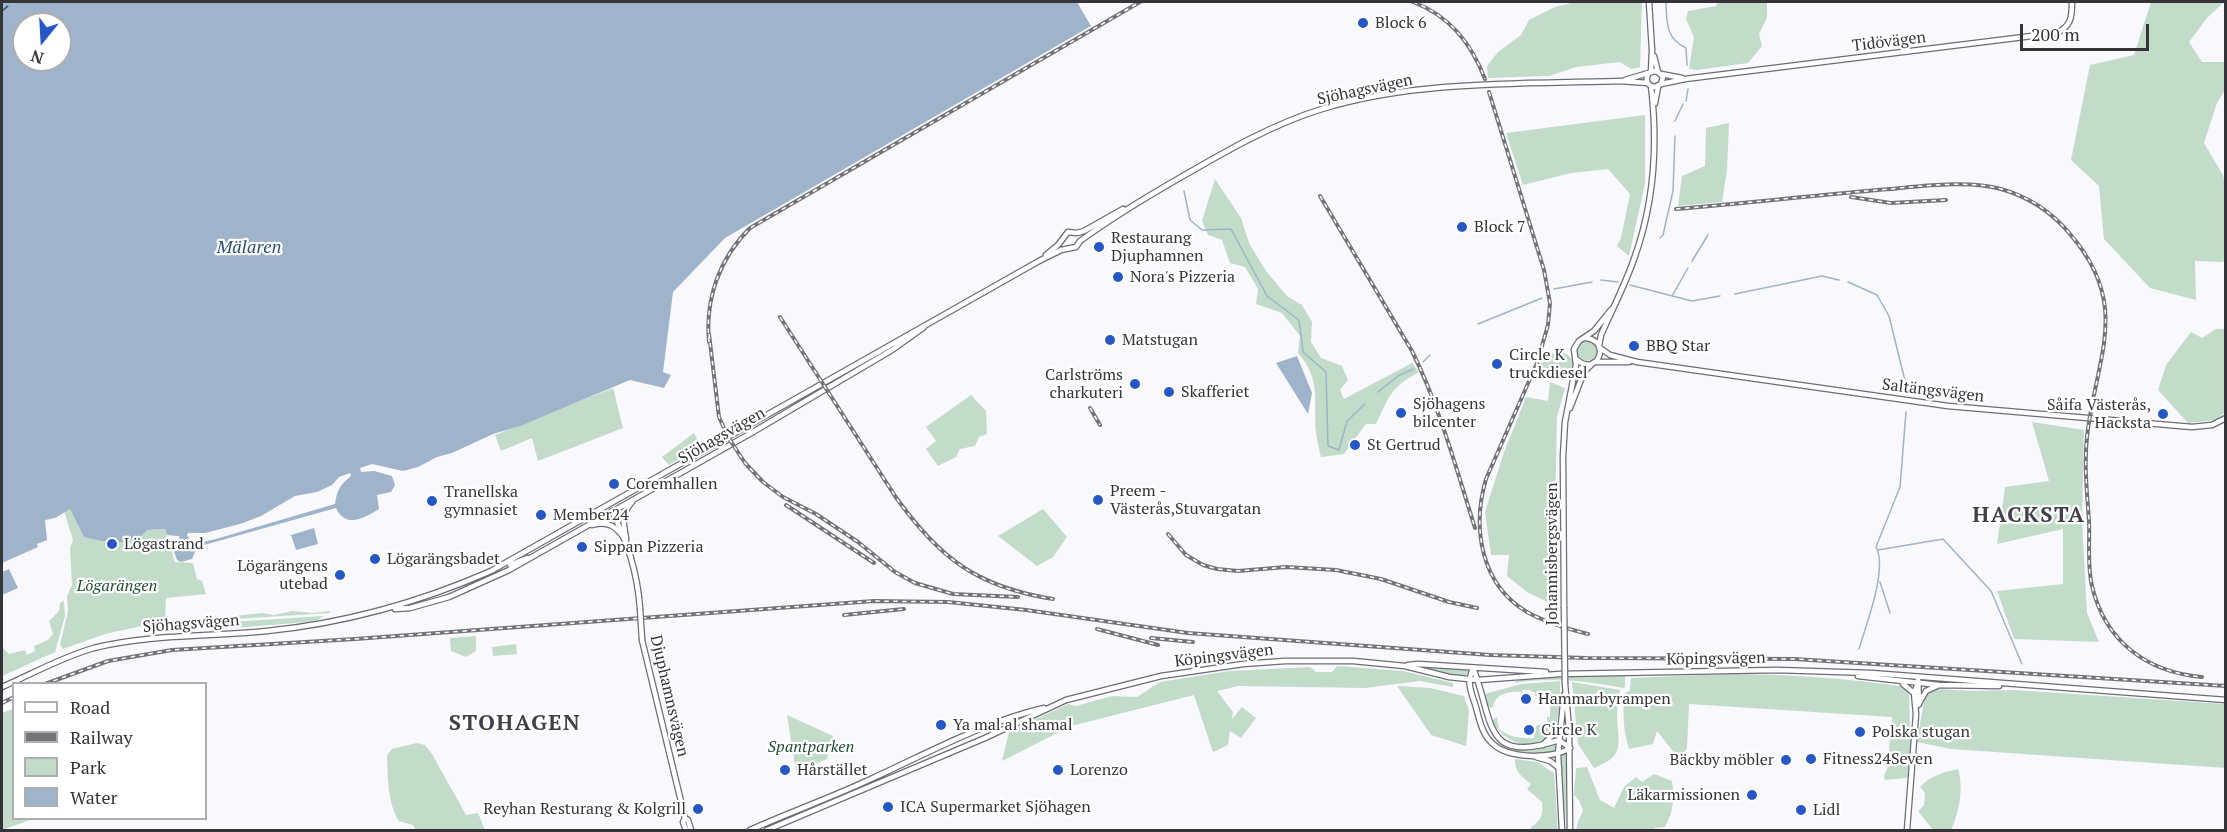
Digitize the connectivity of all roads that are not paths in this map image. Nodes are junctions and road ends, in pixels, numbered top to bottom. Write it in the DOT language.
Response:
graph roads {
  1 [pos="1649,2"];
  2 [pos="2072,2"];
  3 [pos="1652,50"];
  4 [pos="1650,73"];
  5 [pos="1660,73"];
  6 [pos="1685,79"];
  7 [pos="1620,81"];
  8 [pos="1649,85"];
  9 [pos="1660,86"];
  10 [pos="1654,109"];
  11 [pos="1136,203"];
  12 [pos="1077,233"];
  13 [pos="1063,239"];
  14 [pos="1080,241"];
  15 [pos="1068,248"];
  16 [pos="1039,261"];
  17 [pos="1611,310"];
  18 [pos="927,324"];
  19 [pos="1585,338"];
  20 [pos="1600,347"];
  21 [pos="1576,358"];
  22 [pos="1637,362"];
  23 [pos="1594,363"];
  24 [pos="2226,418"];
  25 [pos="1565,422"];
  26 [pos="750,426"];
  27 [pos="753,432"];
  28 [pos="674,469"];
  29 [pos="677,476"];
  30 [pos="648,483"];
  31 [pos="636,499"];
  32 [pos="609,505"];
  33 [pos="612,511"];
  34 [pos="583,528"];
  35 [pos="626,540"];
  36 [pos="535,556"];
  37 [pos="491,571"];
  38 [pos="479,585"];
  39 [pos="390,609"];
  40 [pos="1405,666"];
  41 [pos="1473,668"];
  42 [pos="1836,673"];
  43 [pos="1560,674"];
  44 [pos="1449,677"];
  45 [pos="1918,677"];
  46 [pos="1468,680"];
  47 [pos="1478,680"];
  48 [pos="1489,680"];
  49 [pos="1895,681"];
  50 [pos="13,682"];
  51 [pos="1918,683"];
  52 [pos="1565,685"];
  53 [pos="1939,685"];
  54 [pos="2014,685"];
  55 [pos="1480,691"];
  56 [pos="1471,693"];
  57 [pos="1914,693"];
  58 [pos="2226,700"];
  59 [pos="1918,705"];
  60 [pos="1049,706"];
  61 [pos="1486,714"];
  62 [pos="1916,714"];
  63 [pos="1478,716"];
  64 [pos="1560,727"];
  65 [pos="1496,735"];
  66 [pos="1559,740"];
  67 [pos="1490,741"];
  68 [pos="1542,746"];
  69 [pos="1570,748"];
  70 [pos="1558,754"];
  71 [pos="1527,756"];
  72 [pos="1559,768"];
  73 [pos="685,818"];
  74 [pos="686,831"];
  75 [pos="691,831"];
  76 [pos="750,831"];
  77 [pos="766,831"];
  78 [pos="1562,831"];
  79 [pos="1570,831"];
  80 [pos="1907,831"];
  1 -- 3 [label="main road"];
  2 -- 6 [label="main road, Tidövägen"];
  3 -- 4 [label="main road"];
  3 -- 5 [label="main road"];
  4 -- 5 [label="main road, Tidövägen"];
  4 -- 7 [label="main road, Sjöhagsvägen"];
  4 -- 8 [label="main road"];
  5 -- 6 [label="main road, Tidövägen"];
  5 -- 9 [label="main road"];
  6 -- 9 [label="main road, Tidövägen"];
  7 -- 8 [label="main road, Sjöhagsvägen"];
  7 -- 11 [label="main road, Sjöhagsvägen"];
  8 -- 9 [label="main road, Tidövägen"];
  8 -- 10 [label="main road"];
  9 -- 10 [label="main road"];
  10 -- 17 [label="main road"];
  11 -- 12 [label="main road, Sjöhagsvägen"];
  11 -- 14 [label="main road, Sjöhagsvägen"];
  12 -- 13 [label="main road, Sjöhagsvägen"];
  12 -- 14 [label="main road"];
  13 -- 15 [label="main road"];
  13 -- 16 [label="main road, Sjöhagsvägen"];
  14 -- 15 [label="main road, Sjöhagsvägen"];
  15 -- 16 [label="main road, Sjöhagsvägen"];
  16 -- 18 [label="main road, Sjöhagsvägen"];
  17 -- 19 [label="main road"];
  17 -- 20 [label="main road"];
  18 -- 26 [label="main road, Sjöhagsvägen"];
  18 -- 27 [label="main road, Sjöhagsvägen"];
  19 -- 20 [label="main road"];
  19 -- 21 [label="main road"];
  20 -- 22 [label="main road, Saltängsvägen"];
  20 -- 23 [label="main road"];
  21 -- 23 [label="main road"];
  21 -- 25 [label="main road, Johannisbergsvägen"];
  22 -- 23 [label="main road, Saltängsvägen"];
  22 -- 24 [label="main road, Saltängsvägen"];
  23 -- 25 [label="main road, Johannisbergsvägen"];
  25 -- 52 [label="main road, Johannisbergsvägen, bridge"];
  26 -- 27 [label="main road"];
  26 -- 28 [label="main road, Sjöhagsvägen"];
  27 -- 29 [label="main road, Sjöhagsvägen"];
  28 -- 29 [label="main road"];
  28 -- 30 [label="main road, Sjöhagsvägen"];
  29 -- 31 [label="main road, Sjöhagsvägen"];
  30 -- 32 [label="main road, Sjöhagsvägen"];
  30 -- 33 [label="main road"];
  31 -- 33 [label="main road, Sjöhagsvägen"];
  31 -- 35 [label="main road"];
  32 -- 33 [label="main road, Djuphamnsvägen"];
  32 -- 37 [label="main road, Sjöhagsvägen"];
  33 -- 34 [label="main road, Sjöhagsvägen"];
  33 -- 35 [label="main road, Djuphamnsvägen"];
  34 -- 35 [label="main road"];
  34 -- 36 [label="main road, Sjöhagsvägen"];
  35 -- 73 [label="main road, Djuphamnsvägen, bridge"];
  36 -- 37 [label="main road"];
  36 -- 38 [label="main road, Sjöhagsvägen"];
  37 -- 38 [label="main road"];
  37 -- 39 [label="main road, Sjöhagsvägen"];
  38 -- 39 [label="main road, Sjöhagsvägen"];
  39 -- 50 [label="main road, Sjöhagsvägen"];
  40 -- 41 [label="main road, Köpingsvägen"];
  40 -- 44 [label="main road, Köpingsvägen"];
  40 -- 60 [label="main road, Köpingsvägen"];
  41 -- 43 [label="main road, Köpingsvägen"];
  41 -- 46 [label="main road"];
  41 -- 47 [label="main road"];
  42 -- 43 [label="main road, Köpingsvägen"];
  42 -- 45 [label="main road, Köpingsvägen"];
  42 -- 49 [label="main road, Köpingsvägen"];
  43 -- 48 [label="main road, Köpingsvägen"];
  44 -- 46 [label="main road, Köpingsvägen"];
  44 -- 56 [label="main road"];
  45 -- 51 [label="main road"];
  45 -- 54 [label="main road, Köpingsvägen"];
  46 -- 47 [label="main road, Köpingsvägen"];
  46 -- 56 [label="main road"];
  47 -- 48 [label="main road, Köpingsvägen"];
  47 -- 55 [label="main road"];
  48 -- 55 [label="main road"];
  49 -- 51 [label="main road, Köpingsvägen"];
  49 -- 57 [label="main road"];
  51 -- 53 [label="main road, Köpingsvägen"];
  51 -- 57 [label="main road"];
  51 -- 59 [label="main road"];
  52 -- 64 [label="main road, Johannisbergsvägen"];
  52 -- 69 [label="main road, Johannisbergsvägen"];
  53 -- 54 [label="main road, Köpingsvägen"];
  53 -- 59 [label="main road"];
  54 -- 58 [label="main road, Köpingsvägen"];
  55 -- 61 [label="main road"];
  56 -- 63 [label="main road"];
  57 -- 62 [label="main road"];
  59 -- 62 [label="main road"];
  60 -- 76 [label="main road, Köpingsvägen"];
  60 -- 77 [label="main road, Köpingsvägen"];
  61 -- 63 [label="main road"];
  61 -- 65 [label="main road"];
  62 -- 80 [label="main road"];
  63 -- 67 [label="main road"];
  64 -- 66 [label="main road, Johannisbergsvägen"];
  64 -- 68 [label="main road"];
  65 -- 67 [label="main road"];
  65 -- 68 [label="main road"];
  66 -- 68 [label="main road"];
  66 -- 69 [label="main road"];
  66 -- 70 [label="main road, Johannisbergsvägen"];
  67 -- 71 [label="main road"];
  69 -- 70 [label="main road"];
  69 -- 79 [label="main road, Johannisbergsvägen"];
  70 -- 71 [label="main road"];
  70 -- 72 [label="main road, Johannisbergsvägen"];
  71 -- 72 [label="main road"];
  72 -- 78 [label="main road, Johannisbergsvägen"];
  73 -- 74 [label="main road, Djuphamnsvägen"];
  73 -- 75 [label="main road, Djuphamnsvägen"];
}
